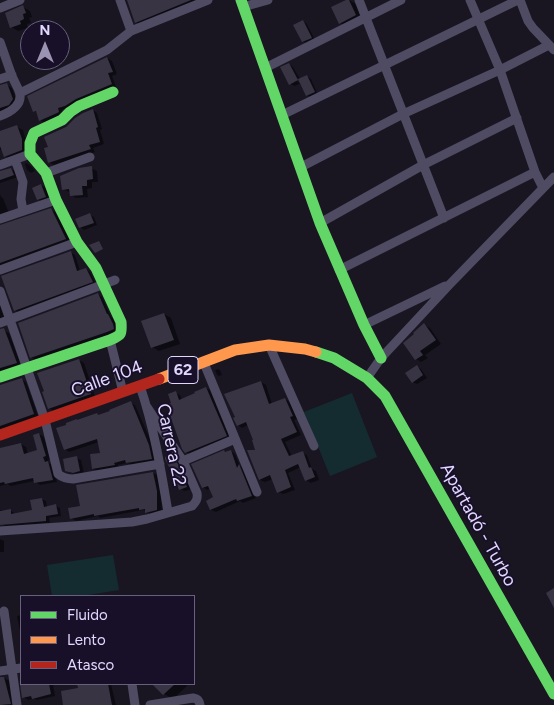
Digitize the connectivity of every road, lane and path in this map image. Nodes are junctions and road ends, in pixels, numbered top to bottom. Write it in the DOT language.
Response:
graph roads {
  1 [pos="20,0"];
  2 [pos="120,0"];
  3 [pos="208,0"];
  4 [pos="268,0"];
  5 [pos="358,0"];
  6 [pos="402,0"];
  7 [pos="470,0"];
  8 [pos="519,0"];
  9 [pos="242,4"];
  10 [pos="0,8"];
  11 [pos="366,18"];
  12 [pos="478,19"];
  13 [pos="131,31"];
  14 [pos="0,42"];
  15 [pos="552,48"];
  16 [pos="384,65"];
  17 [pos="265,68"];
  18 [pos="500,70"];
  19 [pos="12,75"];
  20 [pos="0,79"];
  21 [pos="113,92"];
  22 [pos="20,93"];
  23 [pos="403,114"];
  24 [pos="3,115"];
  25 [pos="282,115"];
  26 [pos="516,118"];
  27 [pos="30,154"];
  28 [pos="90,157"];
  29 [pos="14,160"];
  30 [pos="0,165"];
  31 [pos="423,165"];
  32 [pos="301,167"];
  33 [pos="535,172"];
  34 [pos="46,173"];
  35 [pos="554,176"];
  36 [pos="543,188"];
  37 [pos="56,200"];
  38 [pos="23,211"];
  39 [pos="444,218"];
  40 [pos="0,219"];
  41 [pos="320,223"];
  42 [pos="77,242"];
  43 [pos="0,270"];
  44 [pos="339,270"];
  45 [pos="115,280"];
  46 [pos="450,284"];
  47 [pos="103,285"];
  48 [pos="0,291"];
  49 [pos="10,319"];
  50 [pos="0,323"];
  51 [pos="364,325"];
  52 [pos="110,340"];
  53 [pos="269,345"];
  54 [pos="381,358"];
  55 [pos="204,363"];
  56 [pos="27,368"];
  57 [pos="0,377"];
  58 [pos="366,378"];
  59 [pos="140,386"];
  60 [pos="123,392"];
  61 [pos="147,407"];
  62 [pos="45,420"];
  63 [pos="0,436"];
  64 [pos="235,439"];
  65 [pos="314,446"];
  66 [pos="183,462"];
  67 [pos="160,464"];
  68 [pos="257,492"];
  69 [pos="168,512"];
  70 [pos="0,531"];
  71 [pos="4,611"];
  72 [pos="17,668"];
  73 [pos="0,671"];
  74 [pos="132,685"];
  75 [pos="554,694"];
  76 [pos="17,705"];
  77 [pos="135,705"];
  78 [pos="150,705"];
  79 [pos="200,705"];
  1 -- 10 [label="street"];
  2 -- 13 [label="street"];
  3 -- 13 [label="street"];
  4 -- 9 [label="street"];
  5 -- 11 [label="street"];
  6 -- 11 [label="street"];
  7 -- 12 [label="street"];
  8 -- 12 [label="street"];
  8 -- 15 [label="street"];
  9 -- 17 [label="street"];
  11 -- 16 [label="street"];
  11 -- 17 [label="street"];
  12 -- 16 [label="street"];
  12 -- 18 [label="street"];
  13 -- 22 [label="street"];
  14 -- 19 [label="street"];
  15 -- 18 [label="street"];
  16 -- 23 [label="street"];
  16 -- 25 [label="street"];
  17 -- 25 [label="street"];
  18 -- 23 [label="street"];
  18 -- 26 [label="street"];
  19 -- 20 [label="street"];
  19 -- 22 [label="street"];
  21 -- 27 [label="street"];
  22 -- 24 [label="street"];
  23 -- 31 [label="street"];
  23 -- 32 [label="street"];
  25 -- 32 [label="street"];
  26 -- 31 [label="street"];
  26 -- 33 [label="street"];
  27 -- 29 [label="street"];
  27 -- 34 [label="street"];
  28 -- 34 [label="street"];
  29 -- 30 [label="street"];
  29 -- 38 [label="street"];
  31 -- 39 [label="street"];
  31 -- 41 [label="street"];
  32 -- 41 [label="street"];
  33 -- 36 [label="street"];
  33 -- 39 [label="street"];
  34 -- 37 [label="street"];
  35 -- 36 [label="street"];
  36 -- 46 [label="street"];
  37 -- 38 [label="street"];
  37 -- 42 [label="street"];
  38 -- 40 [label="street"];
  39 -- 44 [label="street"];
  41 -- 44 [label="street"];
  42 -- 43 [label="street"];
  42 -- 47 [label="street"];
  44 -- 51 [label="street"];
  45 -- 47 [label="street"];
  46 -- 51 [label="street"];
  46 -- 54 [label="street"];
  47 -- 49 [label="street"];
  47 -- 52 [label="street"];
  48 -- 49 [label="street"];
  49 -- 50 [label="street"];
  49 -- 56 [label="street"];
  51 -- 54 [label="street"];
  52 -- 56 [label="street"];
  52 -- 60 [label="street"];
  53 -- 55 [label="street, Calle 104 / 62"];
  53 -- 58 [label="street, Calle 104 / 62"];
  53 -- 65 [label="street"];
  54 -- 58 [label="street"];
  55 -- 59 [label="street, Calle 104 / 62"];
  55 -- 64 [label="street"];
  56 -- 57 [label="street"];
  56 -- 62 [label="street"];
  58 -- 75 [label="street, Apartadó - Turbo / 62"];
  59 -- 60 [label="street, Calle 104 / 62"];
  59 -- 61 [label="street, Carrera 22"];
  60 -- 62 [label="street, Calle 104 / 62"];
  61 -- 66 [label="street"];
  61 -- 67 [label="street, Carrera 22"];
  62 -- 63 [label="street, Calle 104 / 62"];
  62 -- 67 [label="street"];
  64 -- 66 [label="street"];
  64 -- 68 [label="street"];
  66 -- 69 [label="street"];
  67 -- 69 [label="street, Carrera 22"];
  69 -- 70 [label="street"];
  71 -- 72 [label="street"];
  72 -- 73 [label="street"];
  72 -- 76 [label="street"];
  74 -- 77 [label="street"];
  78 -- 79 [label="street"];
}
